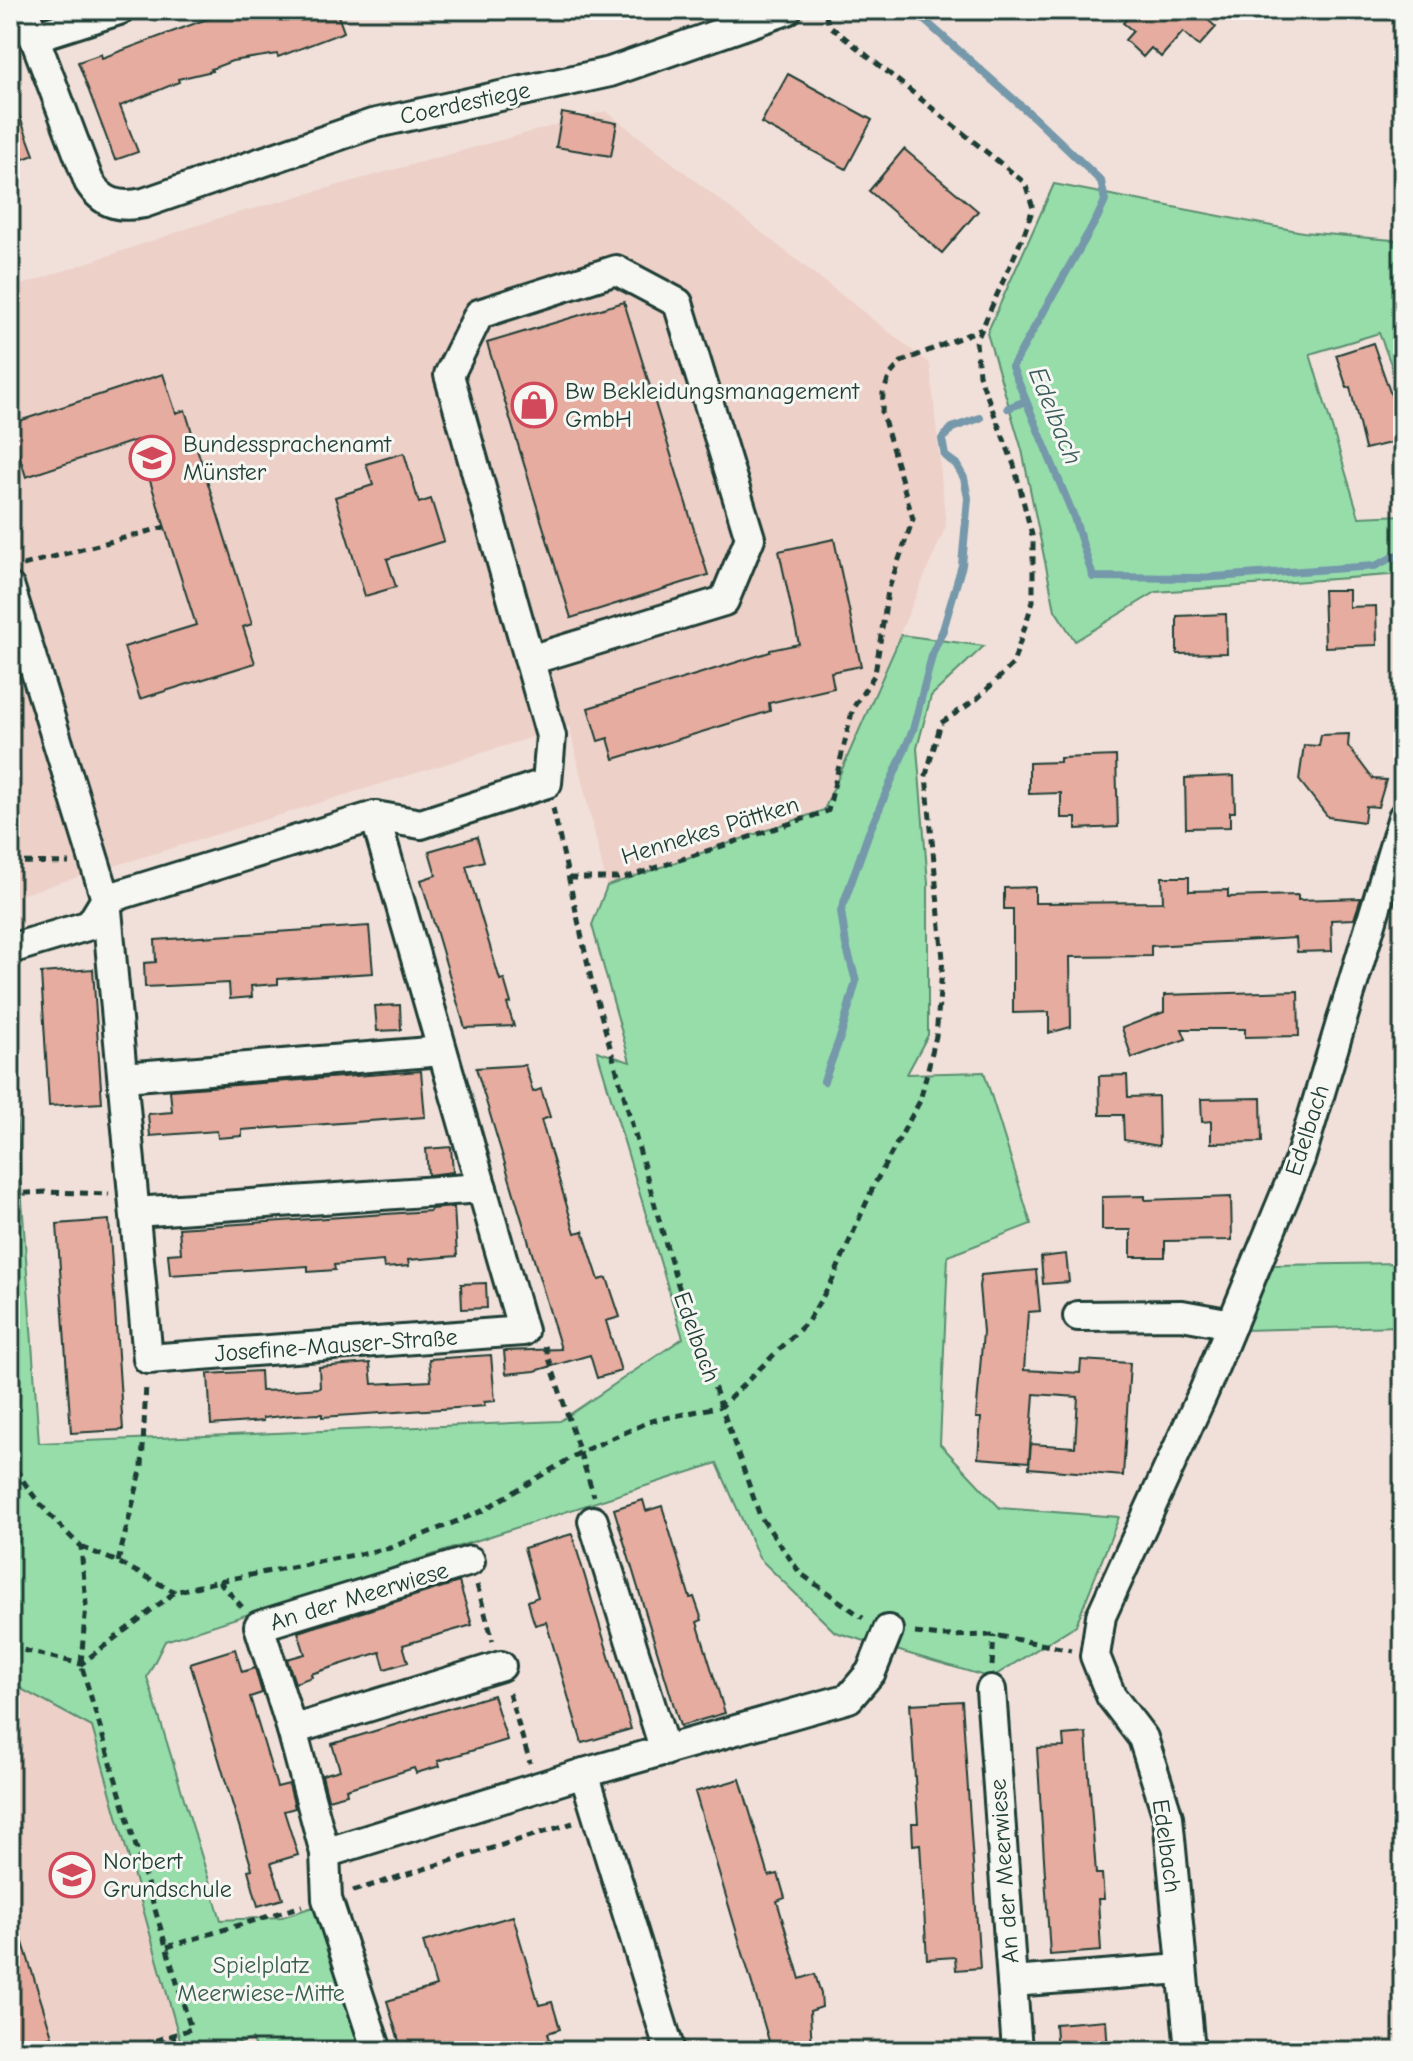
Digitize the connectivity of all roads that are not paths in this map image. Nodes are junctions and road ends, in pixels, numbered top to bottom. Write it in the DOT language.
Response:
graph roads {
  1 [pos="24,10"];
  2 [pos="119,10"];
  3 [pos="787,10"];
  4 [pos="34,37"];
  5 [pos="10,588"];
  6 [pos="530,660"];
  7 [pos="375,816"];
  8 [pos="1403,817"];
  9 [pos="106,899"];
  10 [pos="10,949"];
  11 [pos="442,1051"];
  12 [pos="124,1077"];
  13 [pos="482,1188"];
  14 [pos="135,1203"];
  15 [pos="1078,1316"];
  16 [pos="1232,1324"];
  17 [pos="593,1521"];
  18 [pos="470,1561"];
  19 [pos="888,1630"];
  20 [pos="501,1666"];
  21 [pos="991,1690"];
  22 [pos="292,1730"];
  23 [pos="665,1751"];
  24 [pos="584,1773"];
  25 [pos="325,1853"];
  26 [pos="1181,1969"];
  27 [pos="1012,1982"];
  28 [pos="377,2051"];
  29 [pos="670,2051"];
  30 [pos="1017,2051"];
  31 [pos="1190,2051"];
  1 -- 4 [label="street"];
  2 -- 4 [label="street"];
  3 -- 4 [label="street, Coerdestiege"];
  5 -- 9 [label="street"];
  6 -- 6 [label="street"];
  6 -- 7 [label="street"];
  7 -- 9 [label="street"];
  7 -- 11 [label="street"];
  8 -- 16 [label="street, Edelbach"];
  9 -- 10 [label="street"];
  9 -- 12 [label="street"];
  11 -- 12 [label="street"];
  11 -- 13 [label="street"];
  12 -- 14 [label="street"];
  13 -- 14 [label="street"];
  13 -- 14 [label="street, Josefine-Mauser-Straße"];
  15 -- 16 [label="street"];
  16 -- 26 [label="street, Edelbach"];
  17 -- 23 [label="street"];
  18 -- 22 [label="street, An der Meerwiese"];
  19 -- 23 [label="street"];
  20 -- 22 [label="street"];
  21 -- 27 [label="street, An der Meerwiese"];
  22 -- 25 [label="street, An der Meerwiese"];
  23 -- 24 [label="street"];
  24 -- 25 [label="street"];
  24 -- 29 [label="street"];
  25 -- 28 [label="street, An der Meerwiese"];
  26 -- 27 [label="street"];
  26 -- 31 [label="street, Edelbach"];
  27 -- 30 [label="street, An der Meerwiese"];
}
